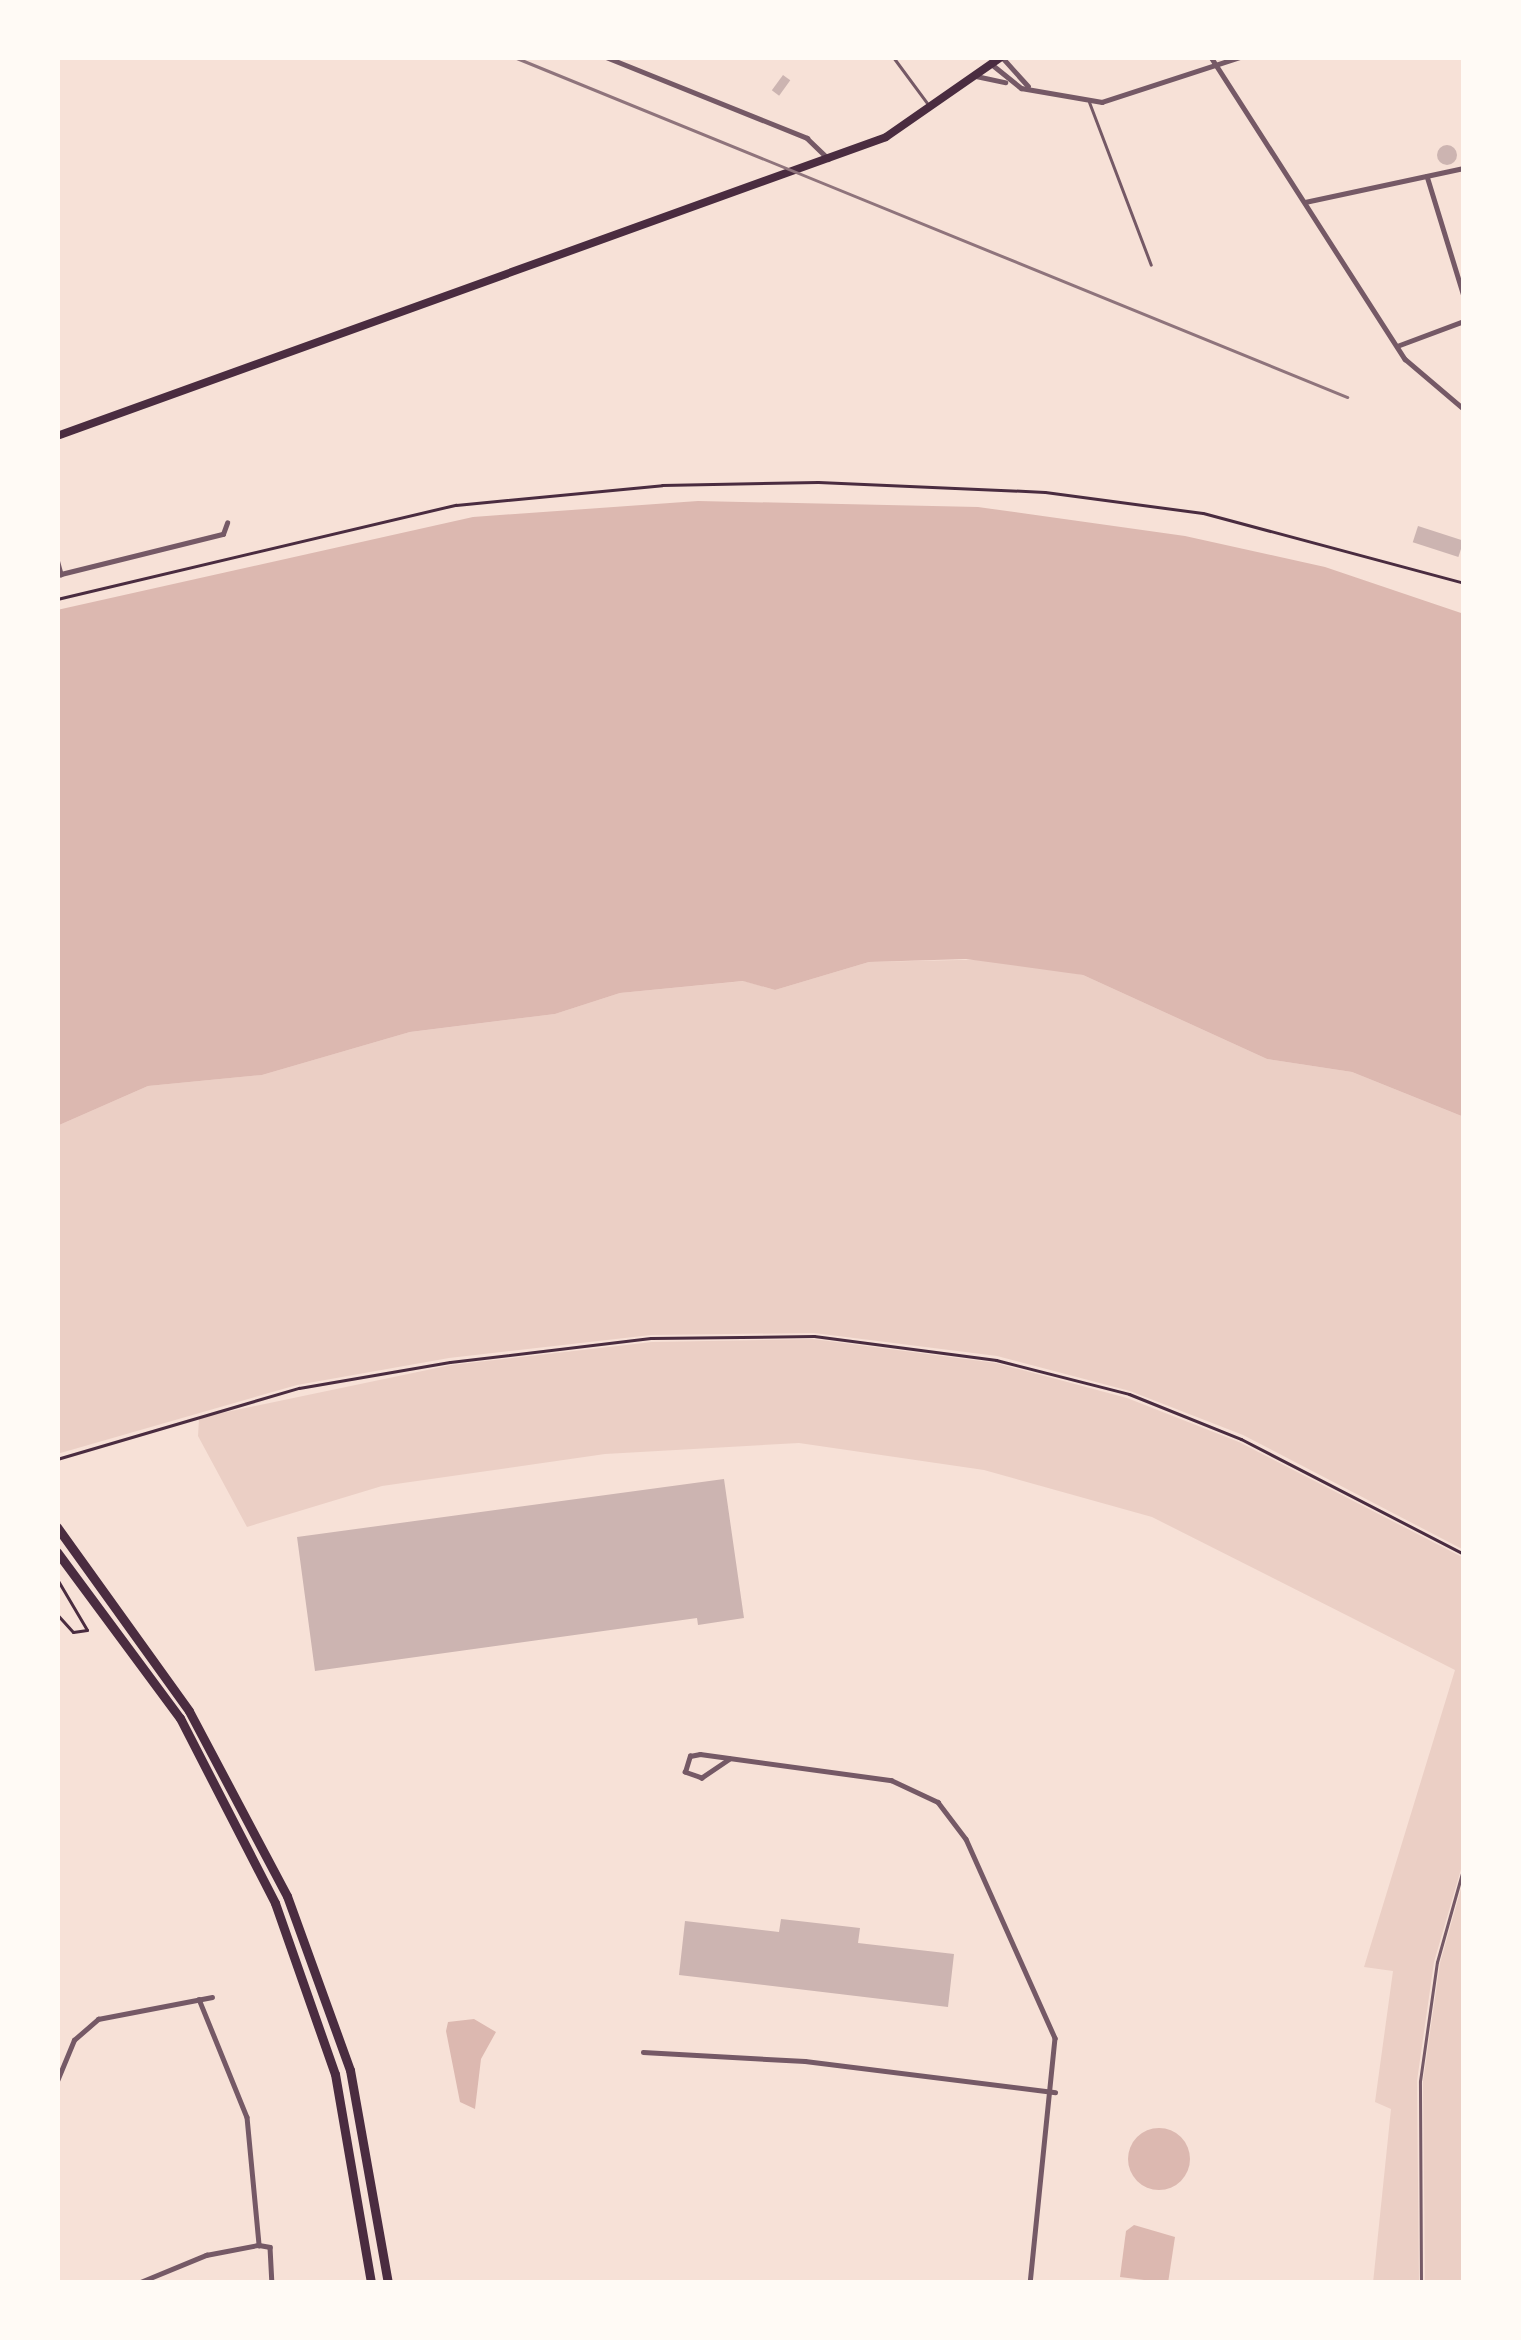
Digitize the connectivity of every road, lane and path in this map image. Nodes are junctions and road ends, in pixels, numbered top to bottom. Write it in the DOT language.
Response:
graph roads {
  1 [pos="606,57"];
  2 [pos="893,57"];
  3 [pos="1211,57"];
  4 [pos="1240,57"];
  5 [pos="998,59"];
  6 [pos="1217,67"];
  7 [pos="976,76"];
  8 [pos="1009,83"];
  9 [pos="1033,89"];
  10 [pos="1088,101"];
  11 [pos="932,109"];
  12 [pos="829,159"];
  13 [pos="1464,168"];
  14 [pos="1427,176"];
  15 [pos="1305,202"];
  16 [pos="1151,266"];
  17 [pos="1464,296"];
  18 [pos="1464,321"];
  19 [pos="1396,346"];
  20 [pos="1464,409"];
  21 [pos="57,436"];
  22 [pos="227,524"];
  23 [pos="57,559"];
  24 [pos="59,574"];
  25 [pos="1464,583"];
  26 [pos="57,599"];
  27 [pos="57,1459"];
  28 [pos="57,1527"];
  29 [pos="57,1552"];
  30 [pos="1464,1554"];
  31 [pos="57,1579"];
  32 [pos="57,1613"];
  33 [pos="730,1759"];
  34 [pos="1464,1867"];
  35 [pos="212,1997"];
  36 [pos="199,2000"];
  37 [pos="643,2052"];
  38 [pos="57,2081"];
  39 [pos="1055,2092"];
  40 [pos="259,2245"];
  41 [pos="138,2283"];
  42 [pos="272,2283"];
  43 [pos="371,2283"];
  44 [pos="388,2283"];
  45 [pos="1030,2283"];
  46 [pos="1421,2283"];
  1 -- 12 [label="street"];
  2 -- 11 [label="lane"];
  3 -- 6 [label="street"];
  4 -- 6 [label="street"];
  5 -- 7 [label="main road"];
  5 -- 8 [label="street"];
  5 -- 9 [label="street"];
  6 -- 10 [label="street"];
  6 -- 15 [label="street"];
  7 -- 8 [label="street"];
  7 -- 11 [label="main road"];
  8 -- 9 [label="street"];
  9 -- 10 [label="street"];
  10 -- 16 [label="lane"];
  11 -- 12 [label="main road"];
  12 -- 21 [label="main road"];
  13 -- 14 [label="street"];
  14 -- 15 [label="street"];
  14 -- 17 [label="street"];
  15 -- 19 [label="street"];
  18 -- 19 [label="street"];
  19 -- 20 [label="street"];
  22 -- 24 [label="street"];
  23 -- 24 [label="street"];
  25 -- 26 [label="path"];
  27 -- 30 [label="path"];
  28 -- 44 [label="highway"];
  29 -- 43 [label="highway"];
  31 -- 32 [label="path"];
  33 -- 33 [label="street"];
  33 -- 39 [label="street"];
  34 -- 46 [label="lane"];
  35 -- 36 [label="street"];
  36 -- 38 [label="street"];
  36 -- 40 [label="street"];
  37 -- 39 [label="street"];
  39 -- 45 [label="street"];
  40 -- 41 [label="street"];
  40 -- 42 [label="street"];
}
